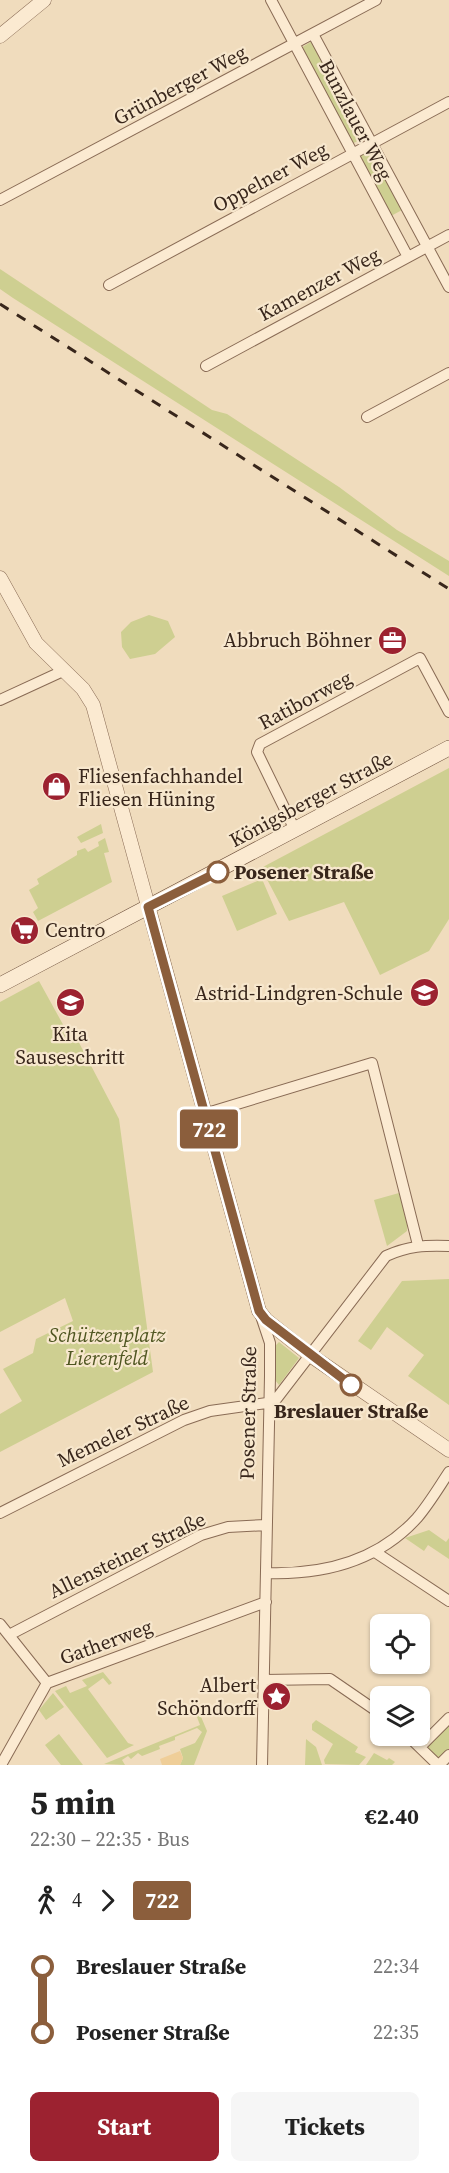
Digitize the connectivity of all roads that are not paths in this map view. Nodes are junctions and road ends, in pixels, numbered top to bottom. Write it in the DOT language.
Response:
graph roads {
  1 [pos="44,0"];
  2 [pos="272,0"];
  3 [pos="376,0"];
  4 [pos="313,34"];
  5 [pos="0,36"];
  6 [pos="294,44"];
  7 [pos="449,102"];
  8 [pos="372,143"];
  9 [pos="353,153"];
  10 [pos="0,200"];
  11 [pos="449,235"];
  12 [pos="428,246"];
  13 [pos="408,257"];
  14 [pos="109,285"];
  15 [pos="449,287"];
  16 [pos="206,366"];
  17 [pos="449,372"];
  18 [pos="367,417"];
  19 [pos="0,578"];
  20 [pos="63,671"];
  21 [pos="0,700"];
  22 [pos="449,712"];
  23 [pos="449,748"];
  24 [pos="295,830"];
  25 [pos="148,907"];
  26 [pos="0,985"];
  27 [pos="204,1114"];
  28 [pos="418,1245"];
  29 [pos="449,1246"];
  30 [pos="259,1311"];
  31 [pos="310,1355"];
  32 [pos="269,1404"];
  33 [pos="449,1450"];
  34 [pos="449,1472"];
  35 [pos="0,1513"];
  36 [pos="266,1525"];
  37 [pos="375,1552"];
  38 [pos="266,1573"];
  39 [pos="449,1601"];
  40 [pos="266,1602"];
  41 [pos="0,1624"];
  42 [pos="9,1635"];
  43 [pos="264,1680"];
  44 [pos="47,1683"];
  45 [pos="370,1706"];
  46 [pos="449,1718"];
  47 [pos="4,1748"];
  48 [pos="420,1748"];
  49 [pos="449,1755"];
  50 [pos="1,1765"];
  51 [pos="262,1765"];
  52 [pos="439,1765"];
  1 -- 5 [label="street"];
  2 -- 6 [label="street, Bunzlauer Weg"];
  3 -- 4 [label="street, Grünberger Weg"];
  4 -- 6 [label="street, Grünberger Weg"];
  4 -- 8 [label="street, Bunzlauer Weg"];
  6 -- 9 [label="street, Bunzlauer Weg"];
  6 -- 10 [label="street, Grünberger Weg"];
  7 -- 8 [label="street, Oppelner Weg"];
  8 -- 9 [label="street, Oppelner Weg"];
  8 -- 12 [label="street, Bunzlauer Weg"];
  9 -- 13 [label="street, Bunzlauer Weg"];
  9 -- 14 [label="street, Oppelner Weg"];
  11 -- 12 [label="street, Kamenzer Weg"];
  12 -- 13 [label="street, Kamenzer Weg"];
  12 -- 15 [label="street, Bunzlauer Weg"];
  13 -- 16 [label="street, Kamenzer Weg"];
  17 -- 18 [label="street"];
  19 -- 20 [label="street, Posener Straße"];
  20 -- 21 [label="street"];
  20 -- 25 [label="street, Posener Straße"];
  22 -- 24 [label="street, Ratiborweg"];
  23 -- 24 [label="main road, Königsberger Straße"];
  24 -- 25 [label="main road, Königsberger Straße"];
  25 -- 26 [label="main road, Königsberger Straße"];
  25 -- 27 [label="street, Posener Straße"];
  27 -- 28 [label="street"];
  27 -- 30 [label="street, Posener Straße"];
  28 -- 29 [label="street"];
  28 -- 31 [label="street"];
  30 -- 31 [label="street"];
  30 -- 32 [label="street, Posener Straße"];
  31 -- 32 [label="street"];
  31 -- 33 [label="street"];
  32 -- 35 [label="street, Memeler Straße"];
  32 -- 36 [label="street, Posener Straße"];
  34 -- 37 [label="street"];
  36 -- 38 [label="street, Posener Straße"];
  36 -- 42 [label="street, Allensteiner Straße"];
  37 -- 38 [label="street"];
  37 -- 39 [label="street"];
  38 -- 40 [label="street, Posener Straße"];
  40 -- 43 [label="street, Posener Straße"];
  40 -- 44 [label="street, Gatherweg"];
  41 -- 42 [label="street"];
  42 -- 44 [label="street"];
  43 -- 45 [label="street"];
  43 -- 51 [label="street, Posener Straße"];
  44 -- 47 [label="street, Gatherweg"];
  46 -- 48 [label="street"];
  47 -- 50 [label="street, Gatherweg"];
  48 -- 52 [label="street"];
  49 -- 52 [label="street"];
}
